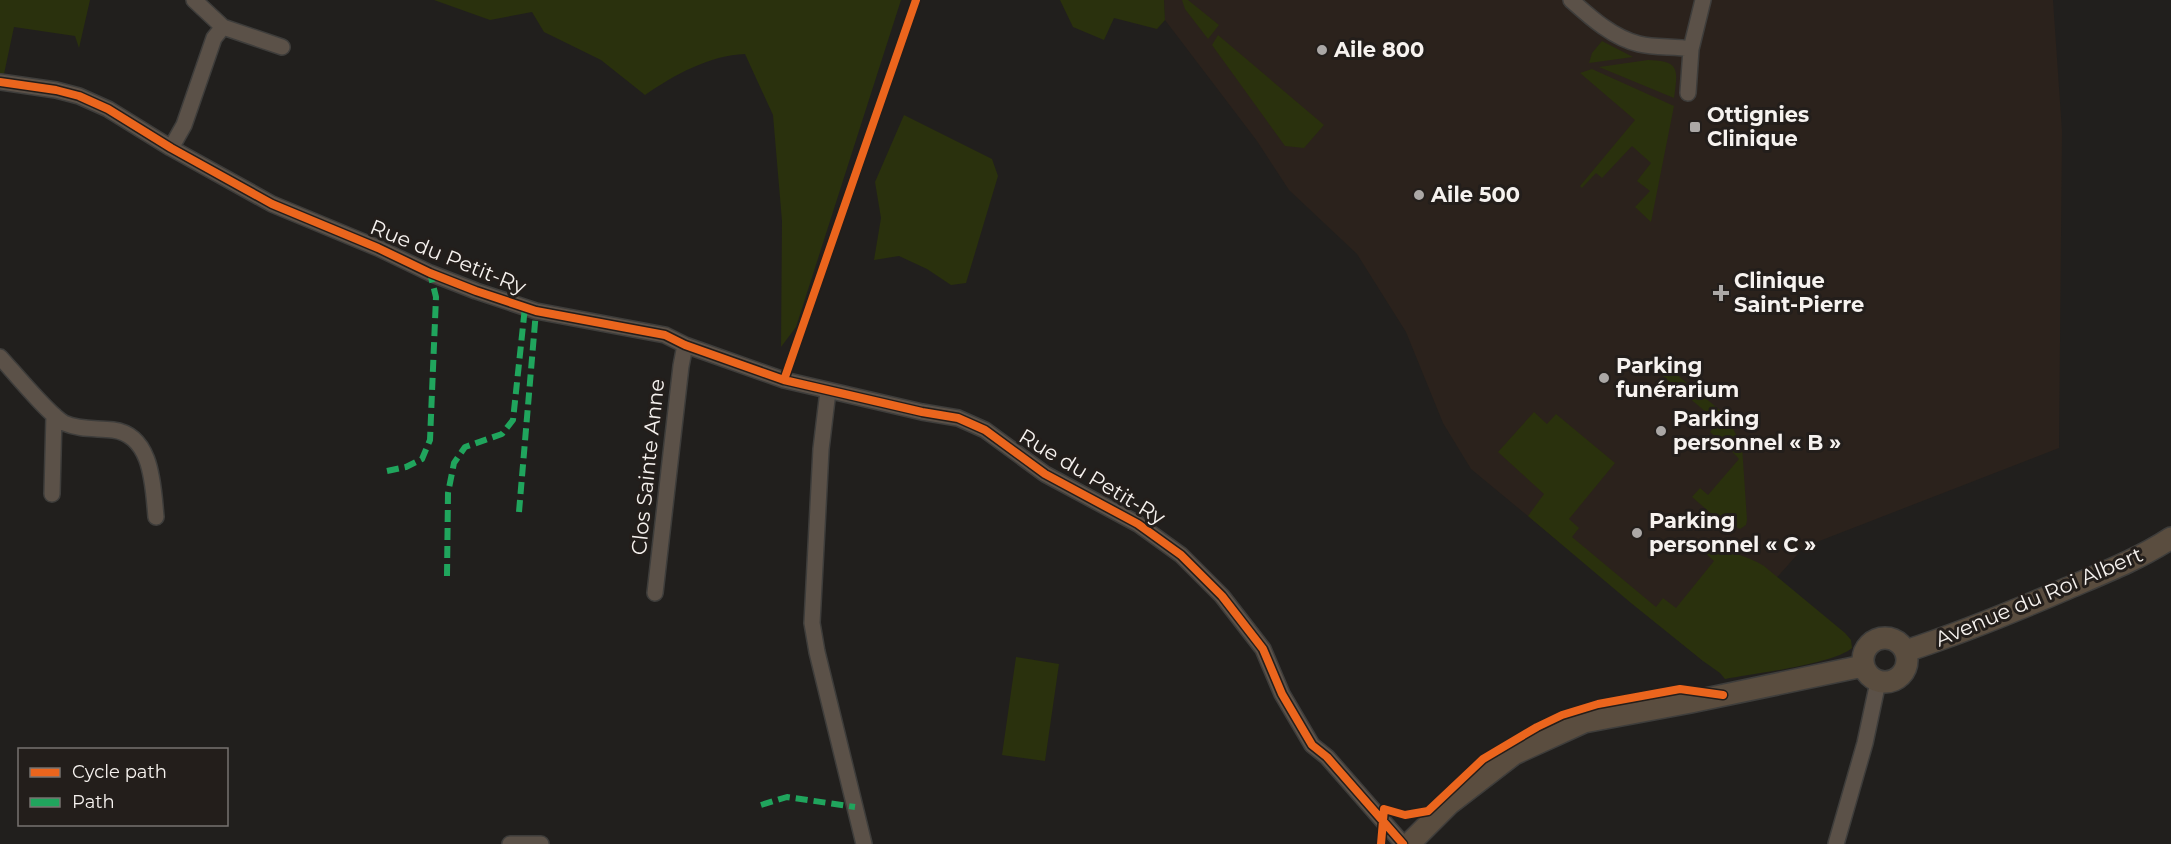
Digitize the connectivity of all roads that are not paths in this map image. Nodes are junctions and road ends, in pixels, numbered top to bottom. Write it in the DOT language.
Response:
graph roads {
  1 [pos="194,0"];
  2 [pos="1571,0"];
  3 [pos="1703,0"];
  4 [pos="223,27"];
  5 [pos="282,47"];
  6 [pos="1691,49"];
  7 [pos="0,82"];
  8 [pos="1688,93"];
  9 [pos="171,148"];
  10 [pos="685,345"];
  11 [pos="0,357"];
  12 [pos="828,391"];
  13 [pos="54,415"];
  14 [pos="52,495"];
  15 [pos="156,517"];
  16 [pos="2171,538"];
  17 [pos="655,593"];
  18 [pos="1906,651"];
  19 [pos="1863,666"];
  20 [pos="1878,682"];
  21 [pos="510,844"];
  22 [pos="541,844"];
  23 [pos="864,844"];
  24 [pos="1403,844"];
  25 [pos="1409,844"];
  26 [pos="1836,844"];
  1 -- 4 [label="street"];
  2 -- 6 [label="street"];
  3 -- 6 [label="street"];
  4 -- 5 [label="street"];
  4 -- 9 [label="street"];
  6 -- 8 [label="street"];
  7 -- 9 [label="street, Rue du Petit-Ry"];
  9 -- 10 [label="street, Rue du Petit-Ry"];
  10 -- 12 [label="street, Rue du Petit-Ry"];
  10 -- 17 [label="street, Clos Sainte Anne"];
  11 -- 13 [label="street"];
  12 -- 23 [label="street"];
  12 -- 24 [label="street, Rue du Petit-Ry"];
  13 -- 14 [label="street"];
  13 -- 15 [label="street"];
  16 -- 18 [label="main road, Avenue du Roi Albert"];
  18 -- 19 [label="main road"];
  18 -- 20 [label="main road"];
  19 -- 20 [label="main road"];
  19 -- 25 [label="main road"];
  20 -- 26 [label="street"];
  21 -- 22 [label="street"];
}
